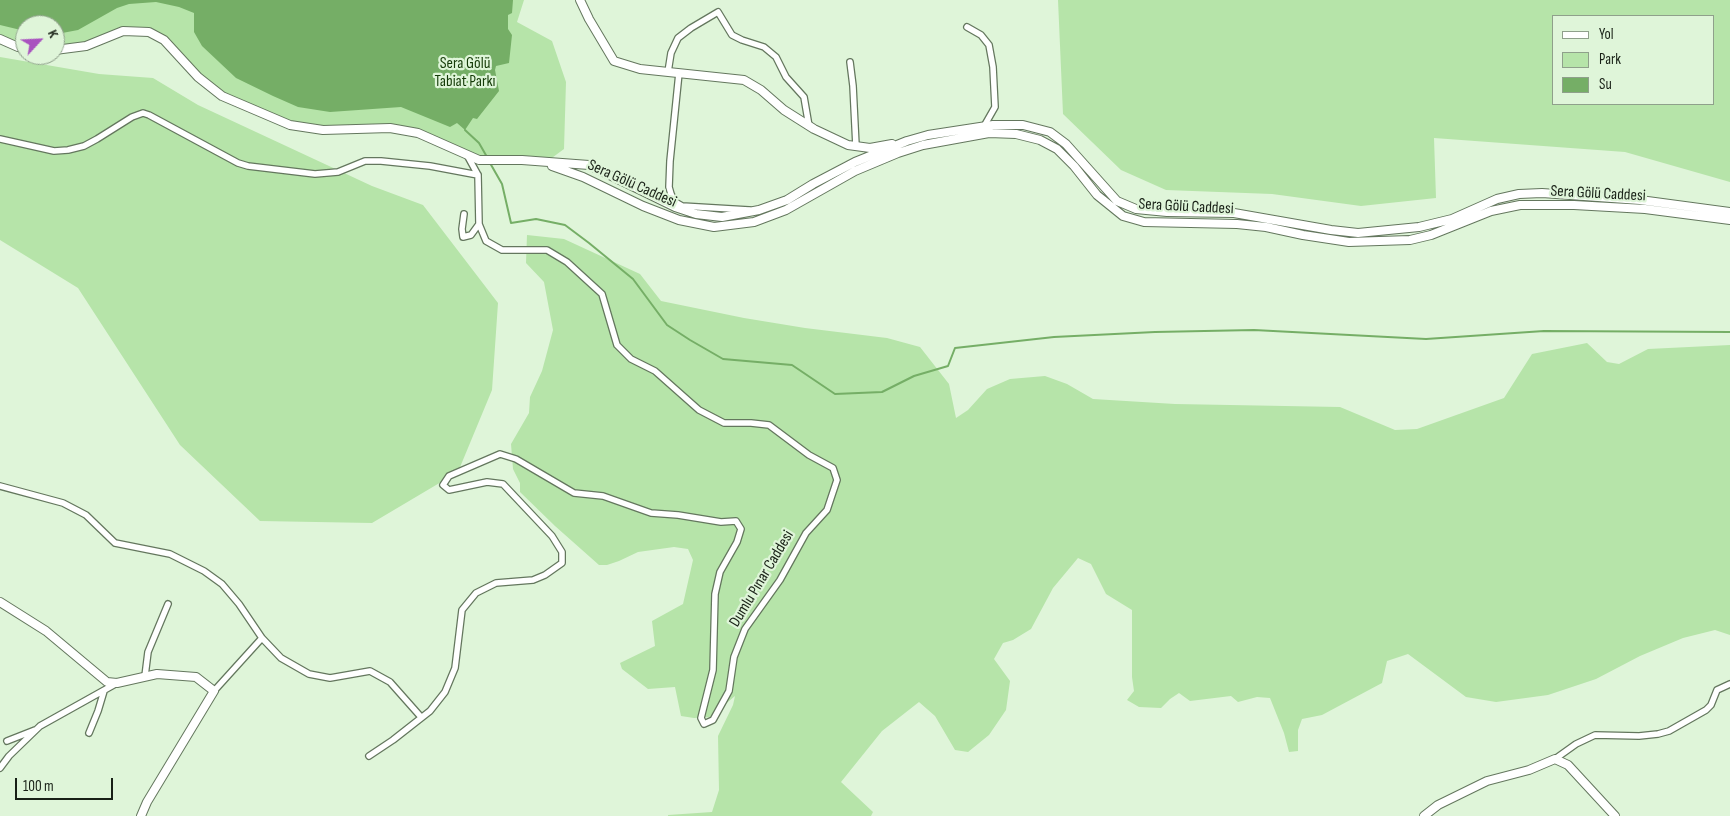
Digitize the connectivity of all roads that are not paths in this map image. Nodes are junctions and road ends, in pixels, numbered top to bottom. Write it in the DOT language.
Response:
graph roads {
  1 [pos="580,0"];
  2 [pos="967,27"];
  3 [pos="0,39"];
  4 [pos="15,46"];
  5 [pos="65,49"];
  6 [pos="850,62"];
  7 [pos="668,72"];
  8 [pos="679,73"];
  9 [pos="809,126"];
  10 [pos="984,126"];
  11 [pos="978,136"];
  12 [pos="0,139"];
  13 [pos="908,141"];
  14 [pos="924,145"];
  15 [pos="856,146"];
  16 [pos="467,156"];
  17 [pos="545,163"];
  18 [pos="478,174"];
  19 [pos="759,210"];
  20 [pos="786,210"];
  21 [pos="1730,212"];
  22 [pos="464,214"];
  23 [pos="1730,220"];
  24 [pos="479,224"];
  25 [pos="0,486"];
  26 [pos="0,602"];
  27 [pos="168,604"];
  28 [pos="262,638"];
  29 [pos="145,676"];
  30 [pos="117,683"];
  31 [pos="1730,684"];
  32 [pos="104,691"];
  33 [pos="214,691"];
  34 [pos="420,717"];
  35 [pos="37,730"];
  36 [pos="89,733"];
  37 [pos="7,741"];
  38 [pos="369,756"];
  39 [pos="1555,759"];
  40 [pos="0,768"];
  41 [pos="141,816"];
  42 [pos="1424,816"];
  43 [pos="1615,816"];
  1 -- 7 [label="main road"];
  2 -- 10 [label="street"];
  3 -- 4 [label="main road"];
  5 -- 16 [label="main road, Sera Gölü Caddesi"];
  6 -- 15 [label="street"];
  7 -- 8 [label="main road"];
  7 -- 9 [label="street"];
  8 -- 9 [label="main road"];
  8 -- 19 [label="street"];
  9 -- 15 [label="main road"];
  10 -- 11 [label="street"];
  10 -- 13 [label="main road, Sera Gölü Caddesi"];
  10 -- 21 [label="main road, Sera Gölü Caddesi"];
  11 -- 14 [label="main road, Sera Gölü Caddesi"];
  11 -- 23 [label="main road, Sera Gölü Caddesi"];
  12 -- 18 [label="street"];
  13 -- 14 [label="main road"];
  13 -- 15 [label="main road"];
  13 -- 19 [label="main road, Sera Gölü Caddesi"];
  14 -- 20 [label="main road, Sera Gölü Caddesi"];
  16 -- 17 [label="main road, Sera Gölü Caddesi"];
  16 -- 18 [label="street"];
  17 -- 19 [label="main road, Sera Gölü Caddesi"];
  17 -- 20 [label="main road, Sera Gölü Caddesi"];
  18 -- 24 [label="street"];
  19 -- 20 [label="street"];
  22 -- 24 [label="street"];
  24 -- 34 [label="street, Dumlu Pınar Caddesi"];
  25 -- 28 [label="street"];
  26 -- 30 [label="main road"];
  27 -- 29 [label="street"];
  28 -- 33 [label="street"];
  28 -- 34 [label="street"];
  29 -- 30 [label="main road"];
  29 -- 33 [label="main road"];
  30 -- 32 [label="street"];
  31 -- 39 [label="street"];
  32 -- 35 [label="street"];
  32 -- 36 [label="street"];
  33 -- 41 [label="main road"];
  34 -- 38 [label="street, Dumlu Pınar Caddesi"];
  35 -- 37 [label="street"];
  35 -- 40 [label="street"];
  39 -- 42 [label="main road"];
  39 -- 43 [label="main road"];
}
